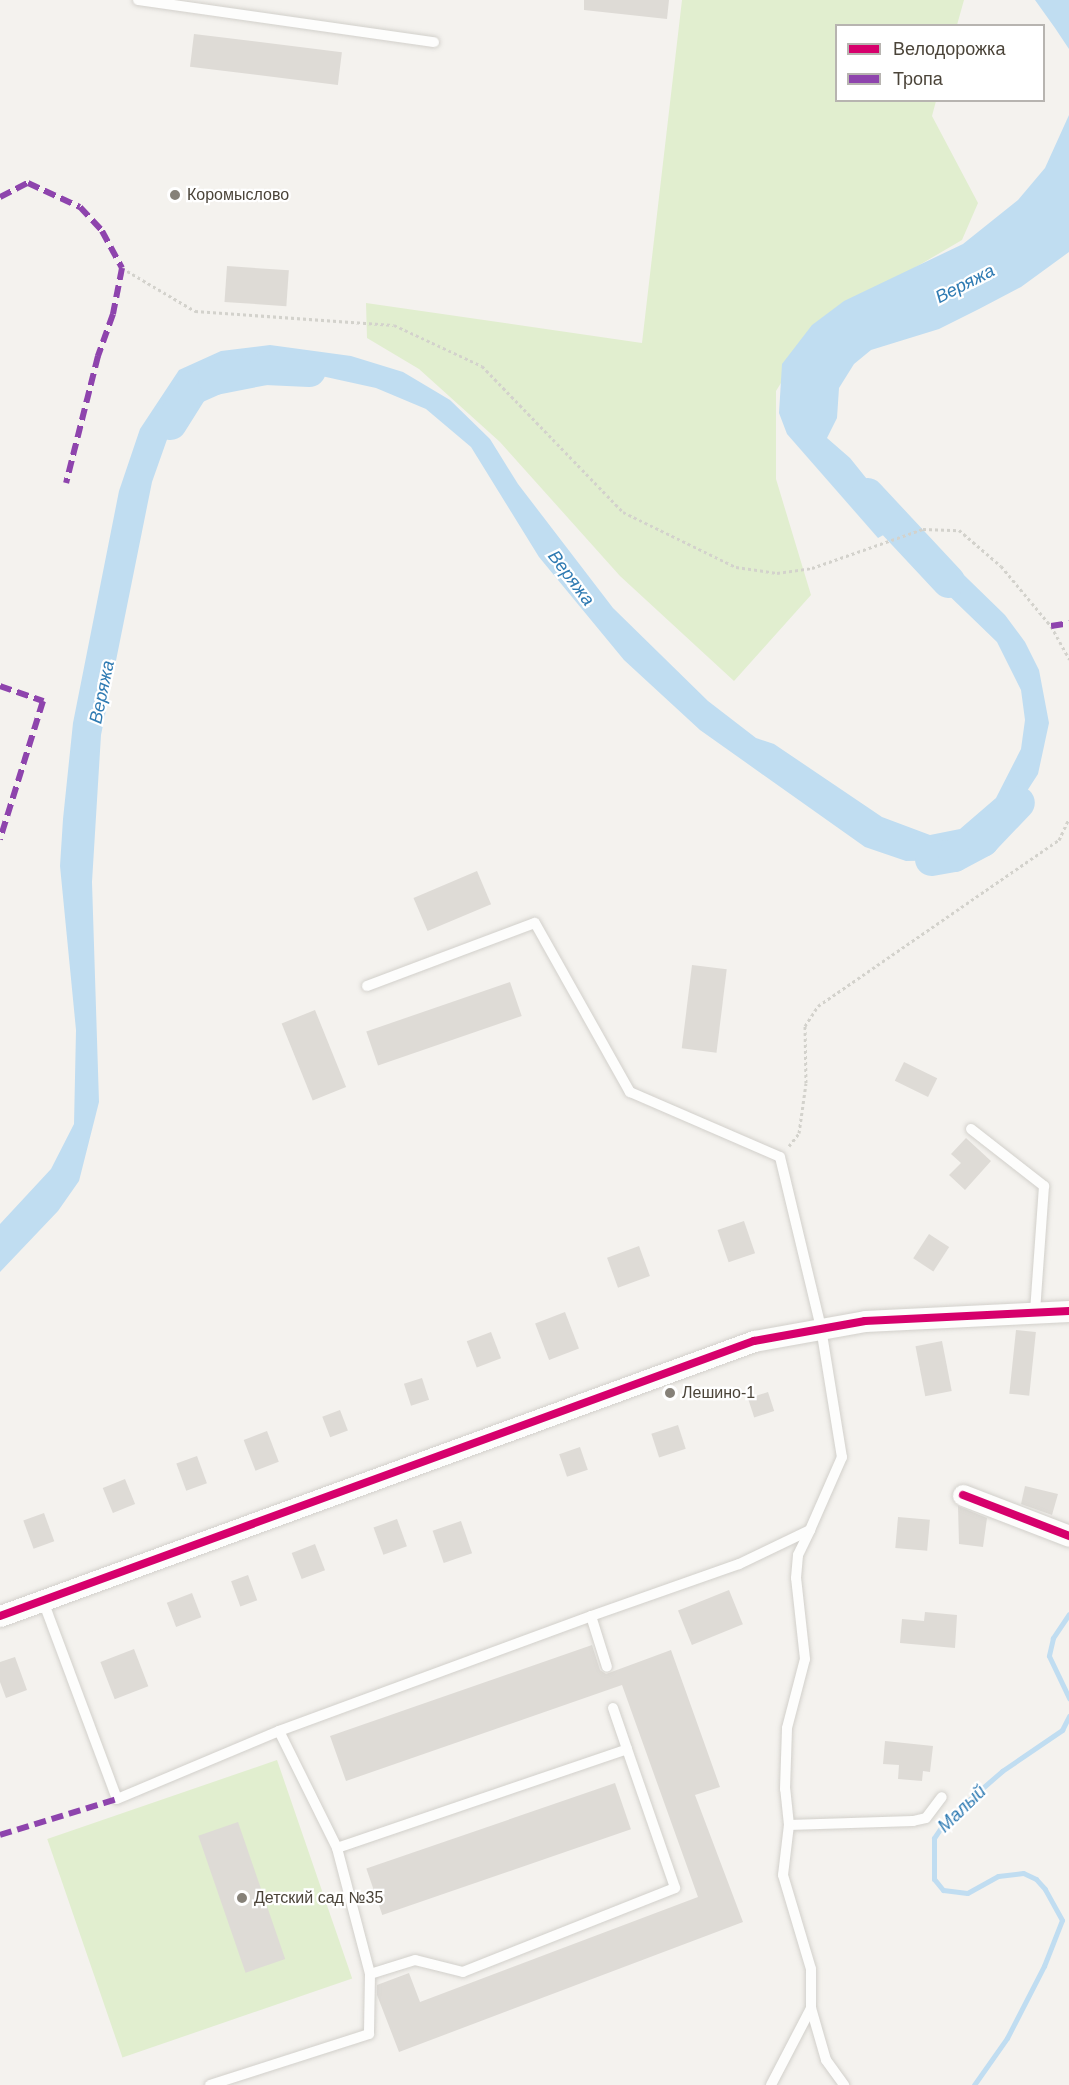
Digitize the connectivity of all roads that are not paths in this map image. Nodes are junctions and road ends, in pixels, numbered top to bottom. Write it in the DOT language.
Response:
graph roads {
  1 [pos="138,0"];
  2 [pos="434,42"];
  3 [pos="367,986"];
  4 [pos="971,1129"];
  5 [pos="1035,1311"];
  6 [pos="1069,1311"];
  7 [pos="821,1328"];
  8 [pos="963,1495"];
  9 [pos="810,1530"];
  10 [pos="1069,1536"];
  11 [pos="43,1601"];
  12 [pos="0,1616"];
  13 [pos="591,1616"];
  14 [pos="607,1667"];
  15 [pos="613,1708"];
  16 [pos="279,1731"];
  17 [pos="627,1749"];
  18 [pos="942,1797"];
  19 [pos="789,1825"];
  20 [pos="337,1848"];
  21 [pos="370,1974"];
  22 [pos="811,2008"];
  23 [pos="210,2085"];
  24 [pos="771,2085"];
  25 [pos="844,2085"];
  1 -- 2 [label="lane"];
  3 -- 7 [label="lane"];
  4 -- 5 [label="lane"];
  5 -- 6 [label="street"];
  5 -- 7 [label="street"];
  7 -- 9 [label="lane"];
  7 -- 11 [label="street"];
  8 -- 10 [label="street"];
  9 -- 13 [label="lane"];
  9 -- 19 [label="lane"];
  11 -- 12 [label="street"];
  11 -- 16 [label="lane"];
  13 -- 14 [label="lane"];
  13 -- 16 [label="lane"];
  15 -- 17 [label="lane"];
  16 -- 20 [label="lane"];
  17 -- 20 [label="lane"];
  17 -- 21 [label="lane"];
  18 -- 19 [label="lane"];
  19 -- 22 [label="lane"];
  20 -- 21 [label="lane"];
  21 -- 23 [label="lane"];
  22 -- 24 [label="lane"];
  22 -- 25 [label="lane"];
}
